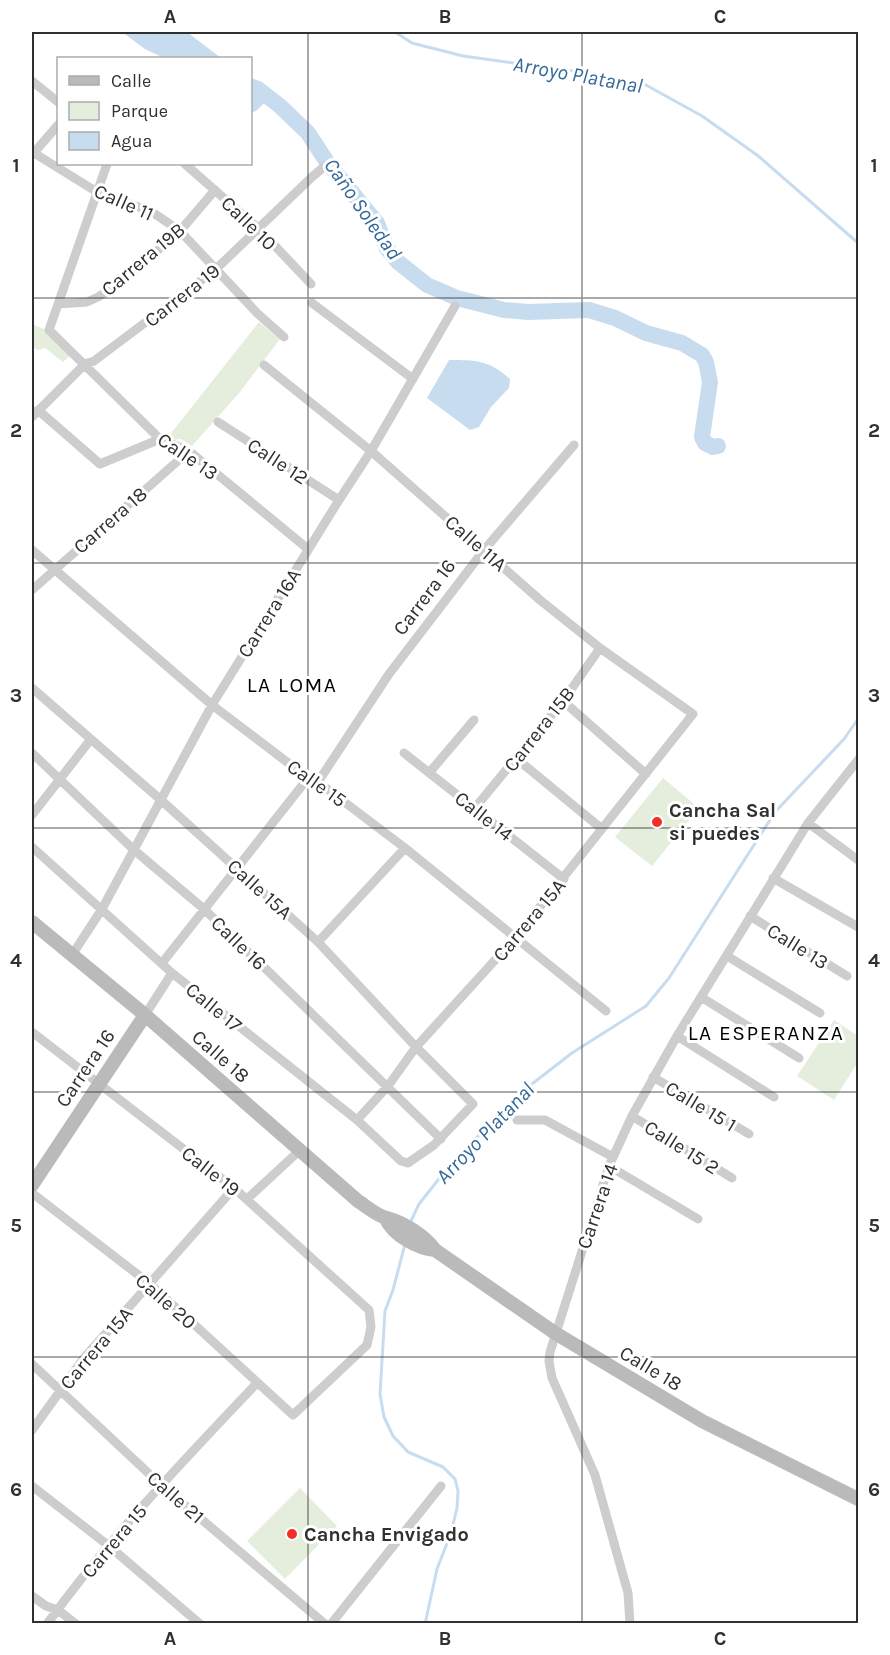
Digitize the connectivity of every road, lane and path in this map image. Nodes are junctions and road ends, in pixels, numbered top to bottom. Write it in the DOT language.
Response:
graph roads {
  1 [pos="32,81"];
  2 [pos="57,101"];
  3 [pos="57,126"];
  4 [pos="33,154"];
  5 [pos="107,165"];
  6 [pos="186,165"];
  7 [pos="326,165"];
  8 [pos="215,190"];
  9 [pos="97,192"];
  10 [pos="259,229"];
  11 [pos="180,231"];
  12 [pos="215,270"];
  13 [pos="311,284"];
  14 [pos="312,303"];
  15 [pos="58,304"];
  16 [pos="455,306"];
  17 [pos="49,330"];
  18 [pos="284,337"];
  19 [pos="85,364"];
  20 [pos="264,365"];
  21 [pos="413,379"];
  22 [pos="35,413"];
  23 [pos="218,422"];
  24 [pos="160,439"];
  25 [pos="574,445"];
  26 [pos="189,451"];
  27 [pos="371,451"];
  28 [pos="339,500"];
  29 [pos="308,549"];
  30 [pos="32,550"];
  31 [pos="484,550"];
  32 [pos="54,569"];
  33 [pos="32,590"];
  34 [pos="600,648"];
  35 [pos="32,688"];
  36 [pos="563,701"];
  37 [pos="212,705"];
  38 [pos="693,714"];
  39 [pos="474,720"];
  40 [pos="91,739"];
  41 [pos="32,753"];
  42 [pos="404,753"];
  43 [pos="517,759"];
  44 [pos="858,760"];
  45 [pos="429,773"];
  46 [pos="646,774"];
  47 [pos="308,778"];
  48 [pos="58,780"];
  49 [pos="318,782"];
  50 [pos="161,800"];
  51 [pos="474,809"];
  52 [pos="32,815"];
  53 [pos="808,823"];
  54 [pos="602,829"];
  55 [pos="405,848"];
  56 [pos="134,850"];
  57 [pos="33,851"];
  58 [pos="858,860"];
  59 [pos="236,867"];
  60 [pos="773,878"];
  61 [pos="564,879"];
  62 [pos="102,909"];
  63 [pos="204,909"];
  64 [pos="750,916"];
  65 [pos="32,922"];
  66 [pos="858,927"];
  67 [pos="516,937"];
  68 [pos="318,942"];
  69 [pos="72,955"];
  70 [pos="727,956"];
  71 [pos="162,963"];
  72 [pos="172,973"];
  73 [pos="847,976"];
  74 [pos="701,998"];
  75 [pos="606,1011"];
  76 [pos="820,1013"];
  77 [pos="145,1015"];
  78 [pos="32,1032"];
  79 [pos="677,1036"];
  80 [pos="416,1047"];
  81 [pos="799,1058"];
  82 [pos="653,1077"];
  83 [pos="98,1083"];
  84 [pos="388,1086"];
  85 [pos="774,1097"];
  86 [pos="632,1116"];
  87 [pos="357,1120"];
  88 [pos="517,1120"];
  89 [pos="749,1134"];
  90 [pos="441,1139"];
  91 [pos="299,1151"];
  92 [pos="611,1162"];
  93 [pos="732,1178"];
  94 [pos="32,1185"];
  95 [pos="234,1188"];
  96 [pos="32,1193"];
  97 [pos="247,1199"];
  98 [pos="698,1219"];
  99 [pos="150,1284"];
  100 [pos="555,1333"];
  101 [pos="32,1364"];
  102 [pos="257,1383"];
  103 [pos="60,1390"];
  104 [pos="295,1415"];
  105 [pos="32,1430"];
  106 [pos="161,1485"];
  107 [pos="32,1486"];
  108 [pos="441,1486"];
  109 [pos="858,1499"];
  110 [pos="109,1546"];
  111 [pos="32,1596"];
  112 [pos="54,1618"];
  113 [pos="76,1623"];
  114 [pos="200,1623"];
  115 [pos="325,1623"];
  116 [pos="331,1623"];
  117 [pos="630,1623"];
  1 -- 2 [label="street"];
  3 -- 4 [label="street"];
  4 -- 9 [label="street, Calle 11"];
  5 -- 9 [label="street, Carrera 19B"];
  6 -- 8 [label="street, Calle 10"];
  7 -- 10 [label="street, Carrera 19"];
  8 -- 10 [label="street, Calle 10"];
  8 -- 11 [label="street, Carrera 19B"];
  9 -- 11 [label="street, Calle 11"];
  9 -- 15 [label="street, Carrera 19B"];
  10 -- 12 [label="street, Carrera 19"];
  10 -- 13 [label="street, Calle 10"];
  11 -- 12 [label="street, Calle 11"];
  11 -- 15 [label="street, Carrera 19B"];
  12 -- 18 [label="street, Calle 11"];
  12 -- 19 [label="street, Carrera 19"];
  14 -- 21 [label="street"];
  15 -- 17 [label="street, Carrera 19B"];
  16 -- 21 [label="street, Carrera 16A"];
  17 -- 19 [label="street, Calle 13"];
  19 -- 22 [label="street, Carrera 19"];
  19 -- 24 [label="street, Calle 13"];
  20 -- 27 [label="street, Calle 11A"];
  21 -- 27 [label="street, Carrera 16A"];
  22 -- 24 [label="street"];
  23 -- 28 [label="street, Calle 12"];
  24 -- 26 [label="street, Calle 13"];
  25 -- 31 [label="street, Carrera 16"];
  26 -- 29 [label="street, Calle 13"];
  26 -- 32 [label="street, Carrera 18"];
  27 -- 28 [label="street, Carrera 16A"];
  27 -- 31 [label="street, Calle 11A"];
  28 -- 29 [label="street, Carrera 16A"];
  29 -- 37 [label="street, Carrera 16A"];
  30 -- 32 [label="street, Calle 15"];
  31 -- 34 [label="street, Calle 11A"];
  31 -- 49 [label="street, Carrera 16"];
  32 -- 33 [label="street, Carrera 18"];
  32 -- 37 [label="street, Calle 15"];
  34 -- 36 [label="street, Carrera 15B"];
  34 -- 38 [label="street, Calle 11A"];
  35 -- 40 [label="street, Calle 15A"];
  36 -- 43 [label="street, Carrera 15B"];
  36 -- 46 [label="street"];
  37 -- 47 [label="street, Calle 15"];
  37 -- 50 [label="street, Carrera 16A"];
  38 -- 46 [label="street, Carrera 15A"];
  39 -- 45 [label="street"];
  40 -- 48 [label="street"];
  40 -- 50 [label="street, Calle 15A"];
  41 -- 48 [label="street, Calle 16"];
  42 -- 45 [label="street, Calle 14"];
  43 -- 51 [label="street, Carrera 15B"];
  43 -- 54 [label="street"];
  44 -- 53 [label="street, Carrera 14"];
  45 -- 51 [label="street, Calle 14"];
  46 -- 54 [label="street, Carrera 15A"];
  47 -- 49 [label="street, Calle 15"];
  47 -- 59 [label="street"];
  48 -- 52 [label="street"];
  48 -- 56 [label="street, Calle 16"];
  49 -- 55 [label="street, Calle 15"];
  50 -- 56 [label="street, Carrera 16A"];
  50 -- 59 [label="street, Calle 15A"];
  51 -- 61 [label="street, Calle 14"];
  53 -- 58 [label="street"];
  53 -- 60 [label="street, Carrera 14"];
  54 -- 61 [label="street, Carrera 15A"];
  55 -- 67 [label="street, Calle 15"];
  55 -- 68 [label="street"];
  56 -- 62 [label="street, Carrera 16A"];
  56 -- 63 [label="street, Calle 16"];
  57 -- 62 [label="street, Calle 17"];
  59 -- 63 [label="street"];
  59 -- 68 [label="street, Calle 15A"];
  60 -- 64 [label="street, Carrera 14"];
  60 -- 66 [label="street"];
  61 -- 67 [label="street, Carrera 15A"];
  62 -- 69 [label="street, Carrera 16A"];
  62 -- 71 [label="street, Calle 17"];
  63 -- 71 [label="street"];
  63 -- 84 [label="street, Calle 16"];
  64 -- 70 [label="street, Carrera 14"];
  64 -- 73 [label="street, Calle 13"];
  65 -- 69 [label="main road, Calle 18"];
  67 -- 75 [label="street, Calle 15"];
  67 -- 80 [label="street, Carrera 15A"];
  68 -- 80 [label="street, Calle 15A"];
  69 -- 77 [label="main road, Calle 18"];
  70 -- 74 [label="street, Carrera 14"];
  70 -- 76 [label="street"];
  71 -- 72 [label="street, Calle 17"];
  72 -- 77 [label="street, Carrera 16"];
  72 -- 87 [label="street, Calle 17"];
  74 -- 79 [label="street, Carrera 14"];
  74 -- 81 [label="street"];
  77 -- 83 [label="main road, Carrera 16"];
  77 -- 91 [label="main road, Calle 18"];
  78 -- 83 [label="street, Calle 19"];
  79 -- 82 [label="street, Carrera 14"];
  79 -- 85 [label="street"];
  80 -- 84 [label="street, Carrera 15A"];
  80 -- 90 [label="street, Calle 15A"];
  82 -- 86 [label="street, Carrera 14"];
  82 -- 89 [label="street, Calle 15 1"];
  83 -- 94 [label="main road, Carrera 16"];
  83 -- 95 [label="street, Calle 19"];
  84 -- 87 [label="street, Carrera 15A"];
  84 -- 90 [label="street, Calle 16"];
  86 -- 92 [label="street, Carrera 14"];
  86 -- 93 [label="street, Calle 15 2"];
  87 -- 90 [label="street, Calle 17"];
  88 -- 92 [label="street"];
  91 -- 97 [label="street"];
  91 -- 100 [label="main road, Calle 18"];
  92 -- 98 [label="street"];
  92 -- 100 [label="street, Carrera 14"];
  95 -- 97 [label="street, Calle 19"];
  95 -- 99 [label="street, Carrera 15A"];
  96 -- 99 [label="street, Calle 20"];
  97 -- 104 [label="street, Calle 19"];
  99 -- 102 [label="street, Calle 20"];
  99 -- 103 [label="street, Carrera 15A"];
  100 -- 109 [label="main road, Calle 18"];
  100 -- 117 [label="street, Carrera 14"];
  101 -- 103 [label="street, Calle 21"];
  102 -- 104 [label="street, Calle 20"];
  102 -- 106 [label="street, Carrera 15"];
  103 -- 105 [label="street, Carrera 15A"];
  103 -- 106 [label="street, Calle 21"];
  106 -- 110 [label="street, Carrera 15"];
  106 -- 115 [label="street, Calle 21"];
  107 -- 110 [label="street"];
  108 -- 116 [label="street"];
  110 -- 112 [label="street, Carrera 15"];
  110 -- 114 [label="street"];
  111 -- 112 [label="street"];
  112 -- 113 [label="street"];
}
